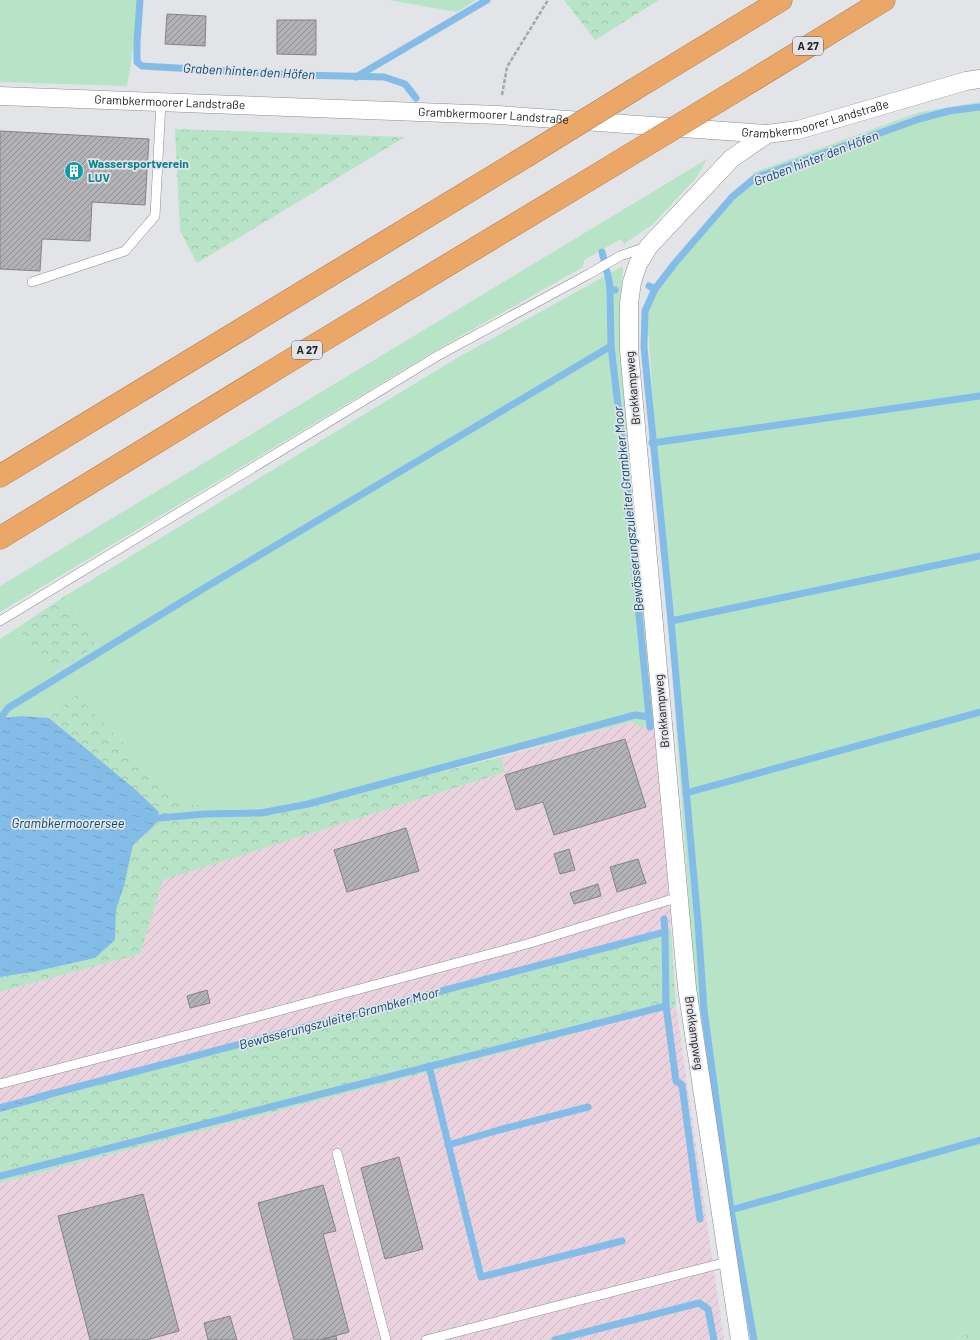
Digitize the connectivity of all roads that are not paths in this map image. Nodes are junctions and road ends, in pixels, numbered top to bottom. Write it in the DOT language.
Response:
graph roads {
  1 [pos="781,0"];
  2 [pos="884,0"];
  3 [pos="980,79"];
  4 [pos="0,96"];
  5 [pos="162,102"];
  6 [pos="767,134"];
  7 [pos="649,246"];
  8 [pos="32,282"];
  9 [pos="0,476"];
  10 [pos="0,538"];
  11 [pos="0,621"];
  12 [pos="678,897"];
  13 [pos="0,1084"];
  14 [pos="337,1153"];
  15 [pos="727,1262"];
  16 [pos="386,1340"];
  17 [pos="426,1340"];
  18 [pos="740,1340"];
  1 -- 9 [label="highway, bridge"];
  2 -- 10 [label="highway, A 27, bridge"];
  3 -- 6 [label="street, Grambkermoorer Landstraße"];
  4 -- 5 [label="street, Grambkermoorer Landstraße"];
  5 -- 6 [label="street, Grambkermoorer Landstraße"];
  5 -- 8 [label="lane"];
  6 -- 7 [label="street, Brokkampweg"];
  7 -- 11 [label="lane"];
  7 -- 12 [label="street, Brokkampweg"];
  12 -- 13 [label="lane"];
  12 -- 15 [label="street, Brokkampweg"];
  14 -- 16 [label="lane"];
  15 -- 17 [label="lane"];
  15 -- 18 [label="street, Brokkampweg"];
}
